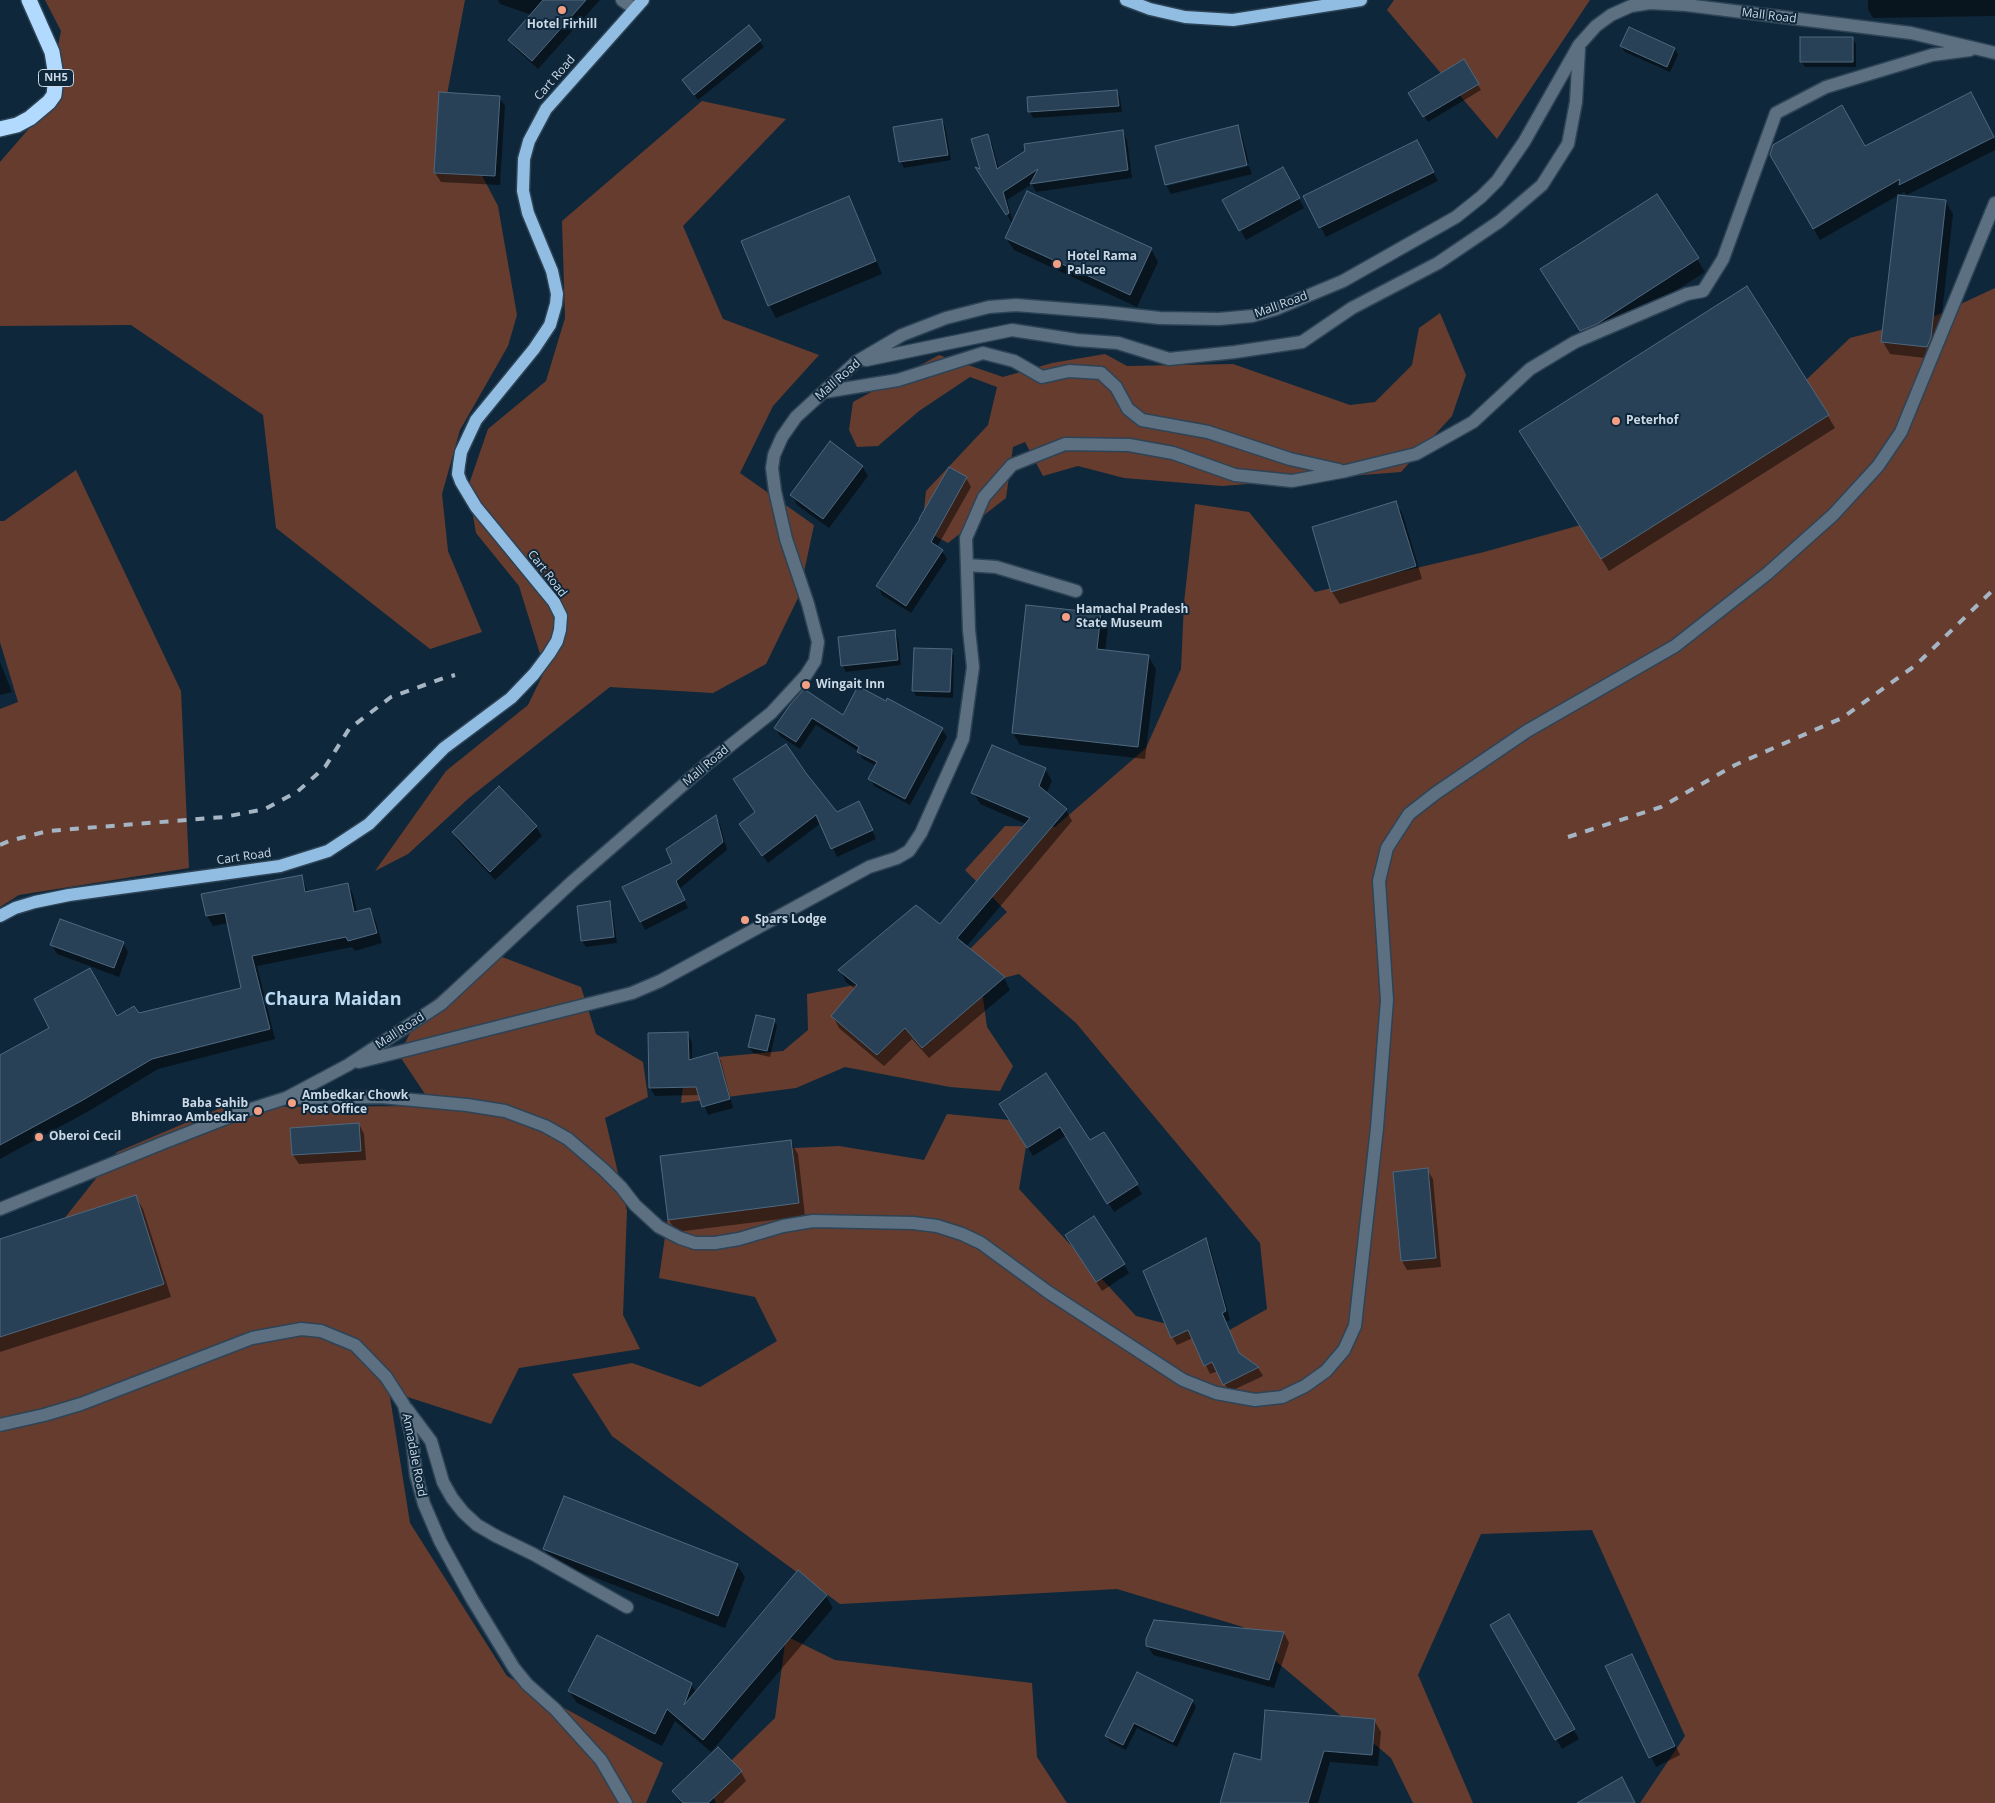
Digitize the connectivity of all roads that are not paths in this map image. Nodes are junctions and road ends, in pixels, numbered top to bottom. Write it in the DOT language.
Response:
graph roads {
  1 [pos="30,0"];
  2 [pos="622,0"];
  3 [pos="1126,0"];
  4 [pos="1362,0"];
  5 [pos="639,5"];
  6 [pos="1579,46"];
  7 [pos="1977,49"];
  8 [pos="1995,53"];
  9 [pos="0,129"];
  10 [pos="1995,203"];
  11 [pos="856,362"];
  12 [pos="824,392"];
  13 [pos="1346,471"];
  14 [pos="967,565"];
  15 [pos="1076,590"];
  16 [pos="0,916"];
  17 [pos="348,1065"];
  18 [pos="286,1098"];
  19 [pos="0,1208"];
  20 [pos="404,1405"];
  21 [pos="0,1425"];
  22 [pos="627,1607"];
  23 [pos="626,1803"];
  1 -- 9 [label="highway, NH5"];
  2 -- 5 [label="street"];
  3 -- 4 [label="main road"];
  5 -- 16 [label="main road, Cart Road"];
  6 -- 7 [label="street, Mall Road"];
  6 -- 11 [label="street, Mall Road"];
  6 -- 11 [label="street"];
  7 -- 8 [label="street, Mall Road"];
  7 -- 13 [label="street"];
  10 -- 18 [label="street"];
  11 -- 12 [label="street, Mall Road"];
  12 -- 13 [label="street"];
  12 -- 17 [label="street, Mall Road"];
  13 -- 14 [label="street"];
  14 -- 15 [label="street"];
  14 -- 17 [label="street"];
  17 -- 18 [label="street, Mall Road"];
  18 -- 19 [label="street, Mall Road"];
  20 -- 21 [label="street, Annadale Road"];
  20 -- 22 [label="street"];
  20 -- 23 [label="street, Annadale Road"];
}
